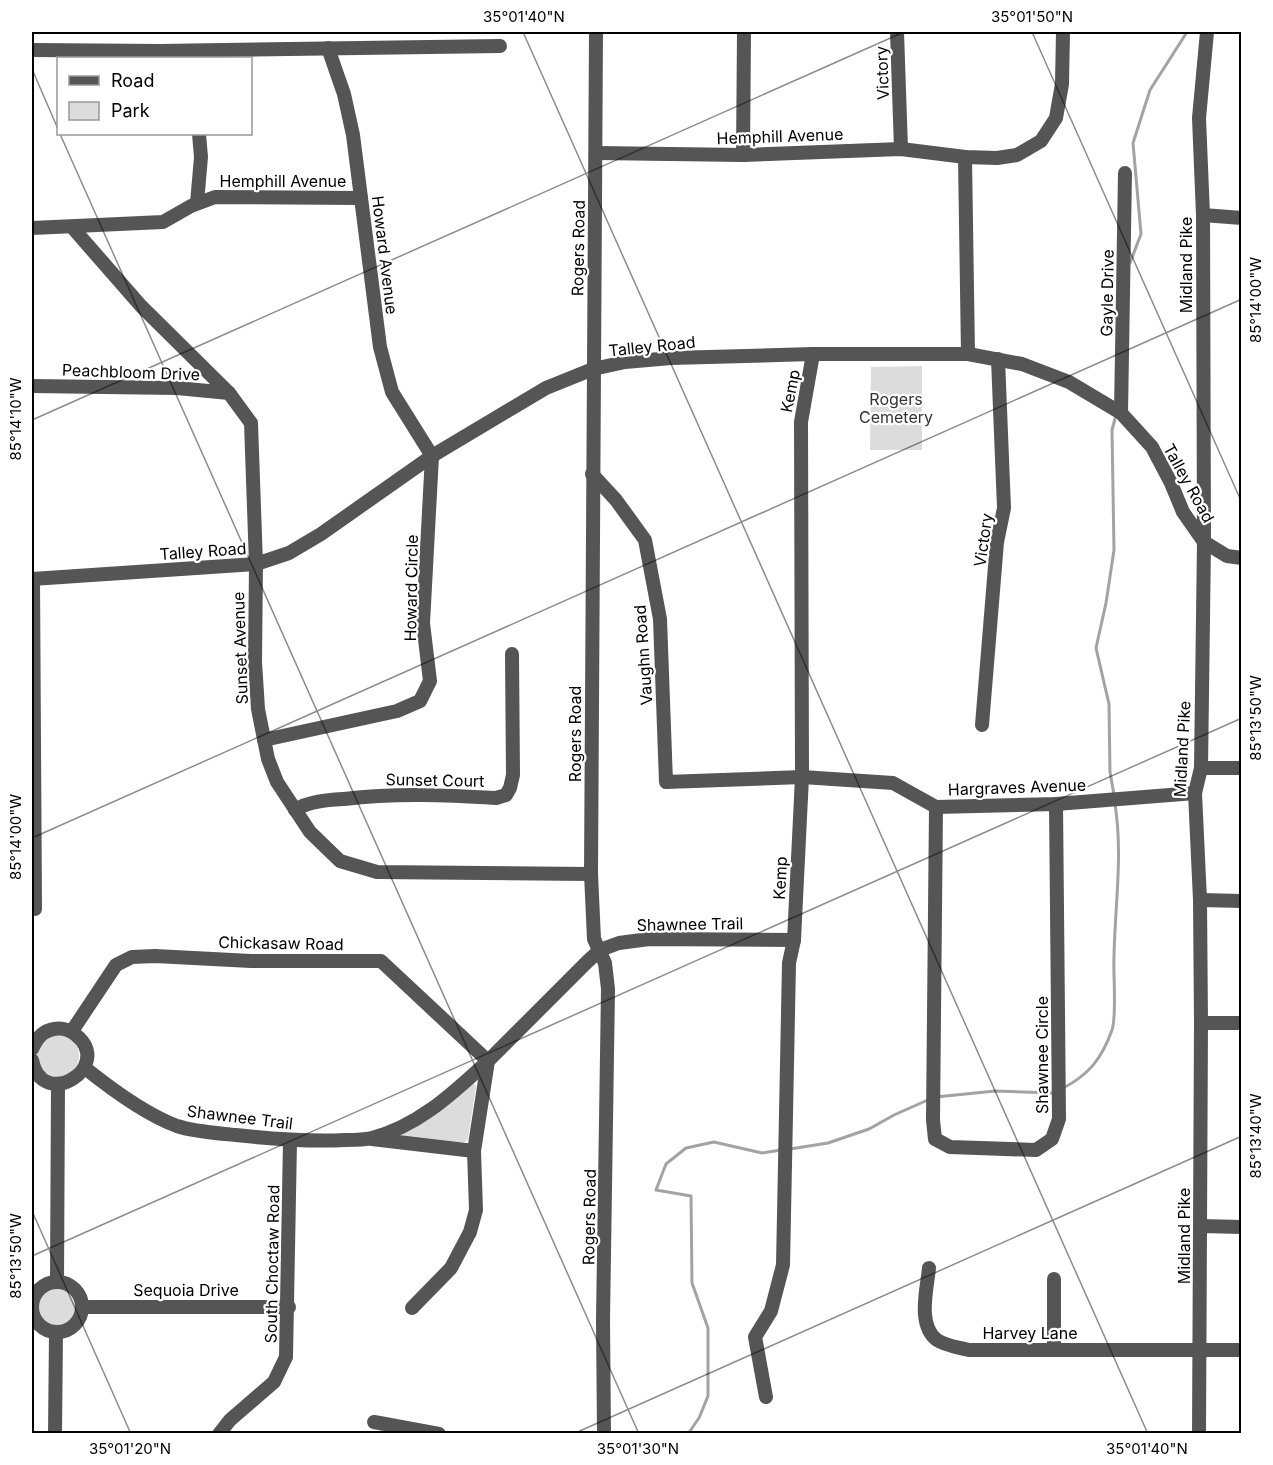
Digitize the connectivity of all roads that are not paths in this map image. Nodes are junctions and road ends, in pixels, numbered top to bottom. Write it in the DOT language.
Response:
graph roads {
  1 [pos="596,32"];
  2 [pos="744,32"];
  3 [pos="897,32"];
  4 [pos="1063,32"];
  5 [pos="1209,36"];
  6 [pos="500,46"];
  7 [pos="328,48"];
  8 [pos="32,50"];
  9 [pos="161,55"];
  10 [pos="198,135"];
  11 [pos="901,149"];
  12 [pos="596,153"];
  13 [pos="743,155"];
  14 [pos="965,157"];
  15 [pos="1125,173"];
  16 [pos="361,198"];
  17 [pos="197,203"];
  18 [pos="1203,215"];
  19 [pos="1242,218"];
  20 [pos="72,227"];
  21 [pos="32,228"];
  22 [pos="813,354"];
  23 [pos="968,354"];
  24 [pos="998,359"];
  25 [pos="593,369"];
  26 [pos="32,386"];
  27 [pos="229,393"];
  28 [pos="1121,413"];
  29 [pos="432,456"];
  30 [pos="592,474"];
  31 [pos="1204,542"];
  32 [pos="1242,558"];
  33 [pos="256,564"];
  34 [pos="32,579"];
  35 [pos="512,654"];
  36 [pos="982,725"];
  37 [pos="264,740"];
  38 [pos="1201,768"];
  39 [pos="1242,768"];
  40 [pos="802,777"];
  41 [pos="666,782"];
  42 [pos="1195,793"];
  43 [pos="1056,804"];
  44 [pos="936,807"];
  45 [pos="295,810"];
  46 [pos="591,874"];
  47 [pos="1200,900"];
  48 [pos="1242,901"];
  49 [pos="35,909"];
  50 [pos="794,940"];
  51 [pos="600,950"];
  52 [pos="1201,1023"];
  53 [pos="1242,1023"];
  54 [pos="72,1031"];
  55 [pos="32,1049"];
  56 [pos="32,1060"];
  57 [pos="488,1060"];
  58 [pos="85,1068"];
  59 [pos="58,1084"];
  60 [pos="371,1138"];
  61 [pos="290,1140"];
  62 [pos="474,1151"];
  63 [pos="1200,1226"];
  64 [pos="1242,1227"];
  65 [pos="929,1268"];
  66 [pos="1054,1279"];
  67 [pos="57,1281"];
  68 [pos="83,1307"];
  69 [pos="288,1307"];
  70 [pos="412,1308"];
  71 [pos="56,1332"];
  72 [pos="1200,1349"];
  73 [pos="1054,1350"];
  74 [pos="1242,1350"];
  75 [pos="766,1397"];
  76 [pos="374,1422"];
  77 [pos="55,1434"];
  78 [pos="219,1434"];
  79 [pos="439,1434"];
  80 [pos="604,1434"];
  81 [pos="1199,1434"];
  1 -- 12 [label="street, Rogers Road"];
  2 -- 13 [label="street"];
  3 -- 11 [label="street, Victory"];
  4 -- 14 [label="street, Hemphill Avenue"];
  5 -- 18 [label="street, Midland Pike"];
  6 -- 7 [label="street"];
  7 -- 9 [label="street"];
  7 -- 16 [label="street, Howard Avenue"];
  8 -- 9 [label="street"];
  10 -- 17 [label="street"];
  11 -- 13 [label="street, Hemphill Avenue"];
  11 -- 14 [label="street, Hemphill Avenue"];
  12 -- 13 [label="street, Hemphill Avenue"];
  12 -- 25 [label="street, Rogers Road"];
  14 -- 23 [label="street"];
  15 -- 28 [label="street, Gayle Drive"];
  16 -- 17 [label="street, Hemphill Avenue"];
  16 -- 29 [label="street, Howard Avenue"];
  17 -- 20 [label="street, Hemphill Avenue"];
  18 -- 19 [label="street"];
  18 -- 31 [label="street, Midland Pike"];
  20 -- 21 [label="street, Hemphill Avenue"];
  20 -- 27 [label="street, Sunset Avenue"];
  22 -- 23 [label="street, Talley Road"];
  22 -- 25 [label="street, Talley Road"];
  22 -- 40 [label="street, Kemp"];
  23 -- 24 [label="street, Talley Road"];
  24 -- 28 [label="street, Talley Road"];
  24 -- 36 [label="street, Victory"];
  25 -- 29 [label="street, Talley Road"];
  25 -- 30 [label="street, Rogers Road"];
  26 -- 27 [label="street, Peachbloom Drive"];
  27 -- 33 [label="street, Sunset Avenue"];
  28 -- 31 [label="street, Talley Road"];
  29 -- 33 [label="street, Talley Road"];
  29 -- 37 [label="street, Howard Circle"];
  30 -- 41 [label="street, Vaughn Road"];
  30 -- 46 [label="street, Rogers Road"];
  31 -- 32 [label="street, Talley Road"];
  31 -- 38 [label="street, Midland Pike"];
  33 -- 34 [label="street, Talley Road"];
  33 -- 37 [label="street, Sunset Avenue"];
  34 -- 49 [label="street"];
  35 -- 45 [label="street, Sunset Court"];
  37 -- 45 [label="street, Sunset Avenue"];
  38 -- 39 [label="street"];
  38 -- 42 [label="street, Midland Pike"];
  40 -- 41 [label="street, Hargraves Avenue"];
  40 -- 44 [label="street, Hargraves Avenue"];
  40 -- 50 [label="street, Kemp"];
  42 -- 43 [label="street, Hargraves Avenue"];
  42 -- 47 [label="street, Midland Pike"];
  43 -- 44 [label="street, Hargraves Avenue"];
  43 -- 44 [label="street, Shawnee Circle"];
  45 -- 46 [label="street, Sunset Avenue"];
  46 -- 51 [label="street, Rogers Road"];
  47 -- 48 [label="street"];
  47 -- 52 [label="street, Midland Pike"];
  50 -- 51 [label="street, Shawnee Trail"];
  50 -- 75 [label="street, Kemp"];
  51 -- 57 [label="street, Shawnee Trail"];
  51 -- 80 [label="street, Rogers Road"];
  52 -- 53 [label="street"];
  52 -- 63 [label="street, Midland Pike"];
  54 -- 55 [label="street"];
  54 -- 57 [label="street, Chickasaw Road"];
  54 -- 58 [label="street"];
  56 -- 59 [label="street"];
  57 -- 60 [label="street, Shawnee Trail"];
  57 -- 62 [label="street"];
  58 -- 59 [label="street"];
  58 -- 61 [label="street, Shawnee Trail"];
  59 -- 67 [label="street"];
  60 -- 61 [label="street, Shawnee Trail"];
  60 -- 62 [label="street, Shawnee Trail"];
  61 -- 69 [label="street, South Choctaw Road"];
  62 -- 70 [label="street"];
  63 -- 64 [label="street"];
  63 -- 72 [label="street, Midland Pike"];
  65 -- 73 [label="street, Harvey Lane"];
  66 -- 73 [label="street"];
  67 -- 68 [label="street"];
  67 -- 71 [label="street"];
  68 -- 69 [label="street, Sequoia Drive"];
  68 -- 71 [label="street"];
  69 -- 78 [label="street, South Choctaw Road"];
  71 -- 77 [label="street"];
  72 -- 73 [label="street, Harvey Lane"];
  72 -- 74 [label="street, Harvey Lane"];
  72 -- 81 [label="street, Midland Pike"];
  76 -- 79 [label="street"];
}
